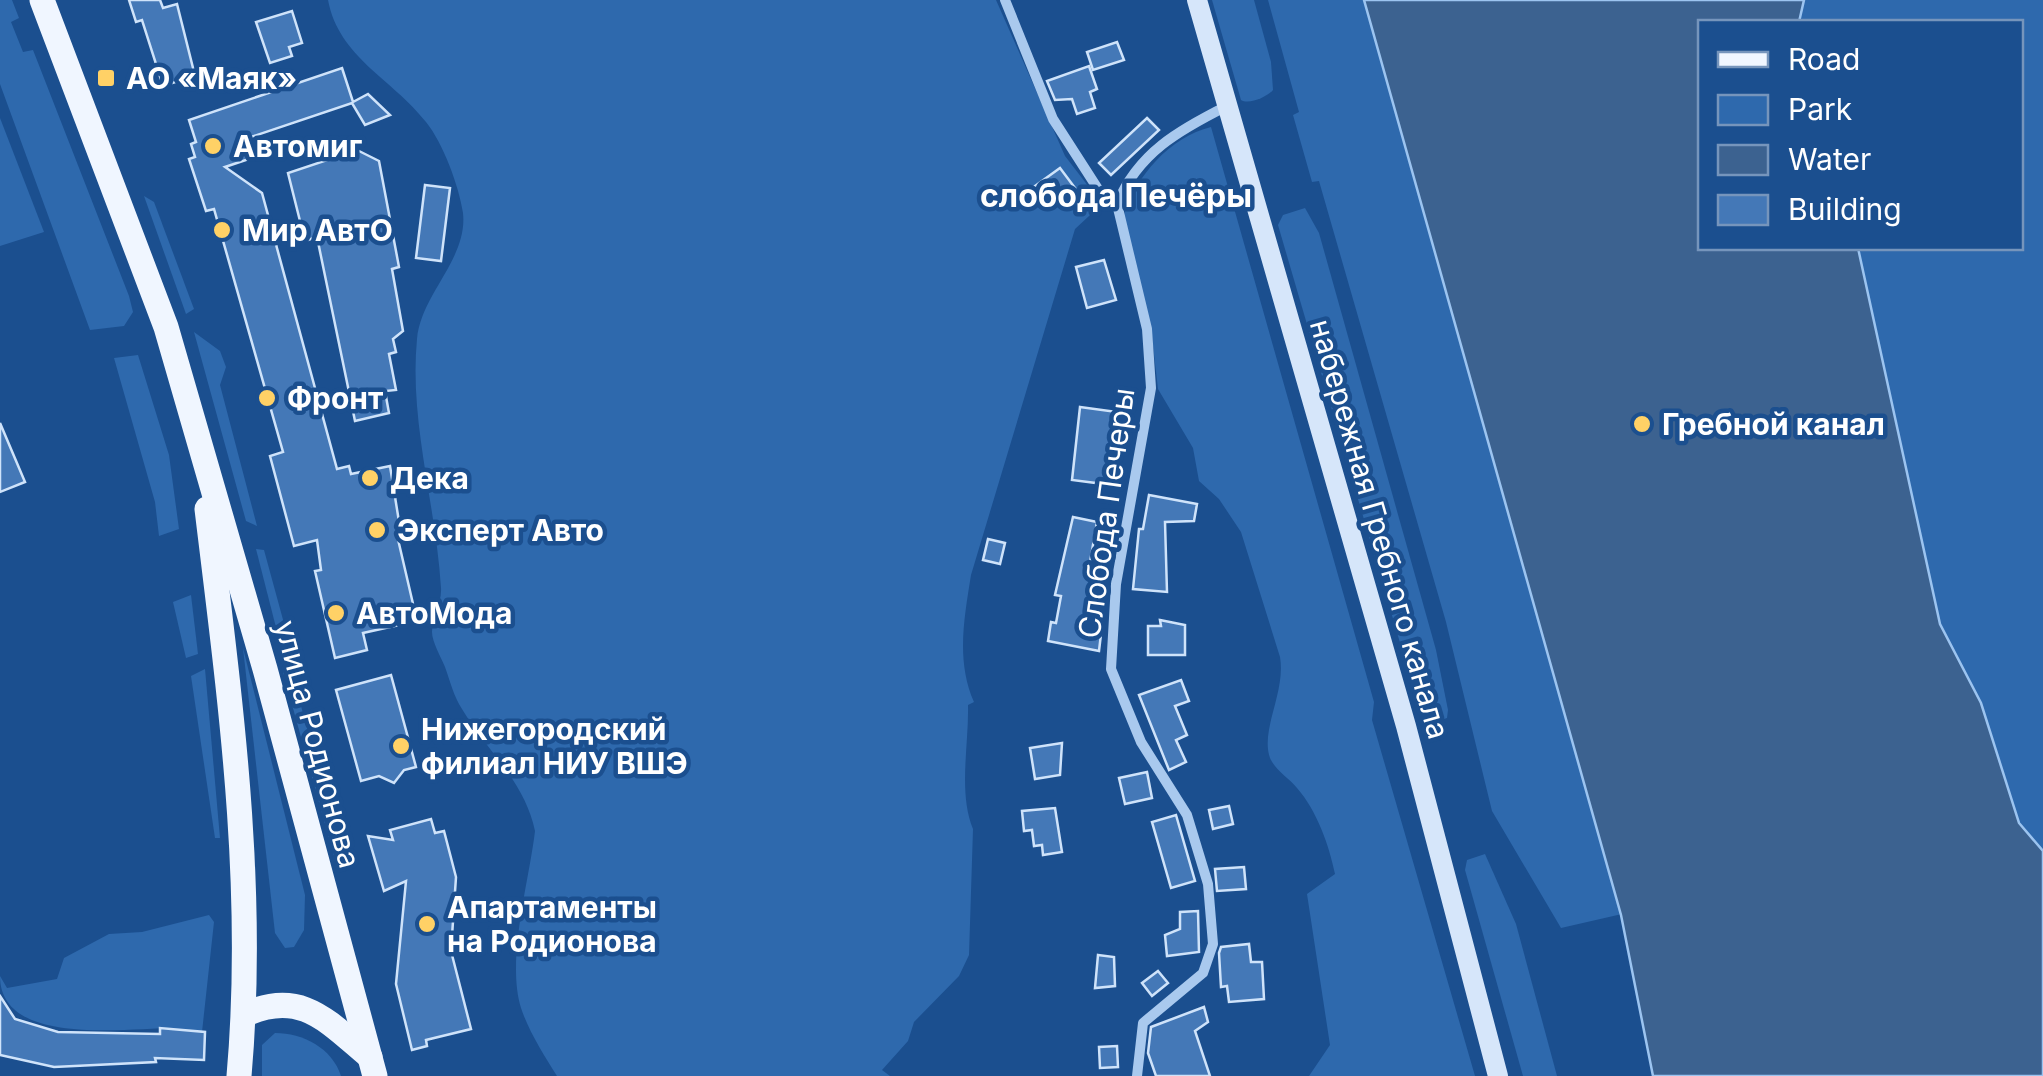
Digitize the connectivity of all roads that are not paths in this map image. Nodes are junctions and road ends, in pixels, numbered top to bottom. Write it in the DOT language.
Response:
graph roads {
  1 [pos="42,0"];
  2 [pos="1004,0"];
  3 [pos="1197,0"];
  4 [pos="1228,106"];
  5 [pos="1117,204"];
  6 [pos="197,430"];
  7 [pos="244,1015"];
  8 [pos="372,1066"];
  9 [pos="239,1076"];
  10 [pos="1137,1076"];
  11 [pos="1498,1076"];
  1 -- 6 [label="main road, улица Родионова"];
  2 -- 5 [label="street, Слобода Печеры"];
  3 -- 4 [label="street, набережная Гребного канала"];
  4 -- 5 [label="street"];
  4 -- 11 [label="street, набережная Гребного канала"];
  5 -- 10 [label="street, Слобода Печеры"];
  6 -- 7 [label="main road, улица Родионова"];
  6 -- 8 [label="main road, улица Родионова"];
  7 -- 8 [label="main road"];
  7 -- 9 [label="main road, улица Родионова"];
}
